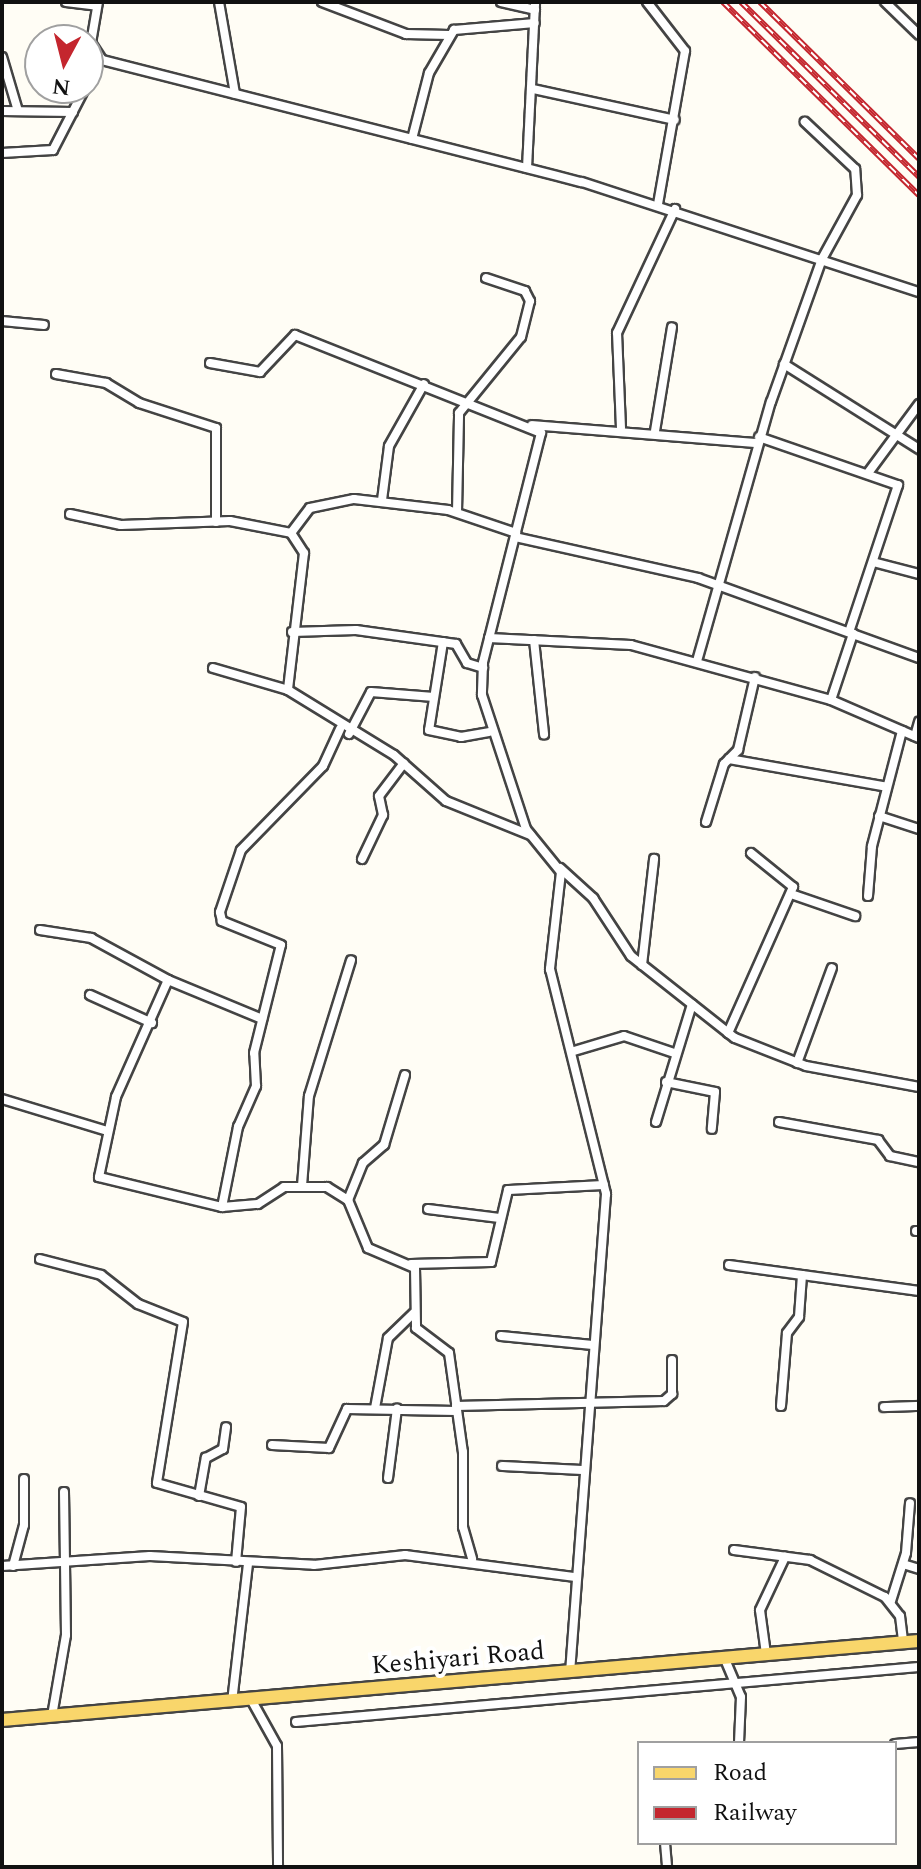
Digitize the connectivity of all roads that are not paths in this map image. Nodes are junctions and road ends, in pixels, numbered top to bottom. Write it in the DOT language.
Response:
graph roads {
  1 [pos="66,2"];
  2 [pos="219,2"];
  3 [pos="322,2"];
  4 [pos="501,2"];
  5 [pos="647,2"];
  6 [pos="885,2"];
  7 [pos="98,4"];
  8 [pos="333,4"];
  9 [pos="535,6"];
  10 [pos="535,23"];
  11 [pos="97,24"];
  12 [pos="449,35"];
  13 [pos="919,35"];
  14 [pos="2,57"];
  15 [pos="104,59"];
  16 [pos="533,89"];
  17 [pos="235,94"];
  18 [pos="77,104"];
  19 [pos="2,111"];
  20 [pos="18,111"];
  21 [pos="73,112"];
  22 [pos="675,120"];
  23 [pos="805,122"];
  24 [pos="412,139"];
  25 [pos="2,153"];
  26 [pos="527,168"];
  27 [pos="658,204"];
  28 [pos="675,209"];
  29 [pos="822,259"];
  30 [pos="486,278"];
  31 [pos="919,292"];
  32 [pos="2,321"];
  33 [pos="44,325"];
  34 [pos="672,327"];
  35 [pos="210,363"];
  36 [pos="784,364"];
  37 [pos="56,374"];
  38 [pos="424,384"];
  39 [pos="467,400"];
  40 [pos="919,404"];
  41 [pos="532,425"];
  42 [pos="621,428"];
  43 [pos="655,431"];
  44 [pos="898,432"];
  45 [pos="758,440"];
  46 [pos="919,449"];
  47 [pos="868,473"];
  48 [pos="382,500"];
  49 [pos="457,512"];
  50 [pos="70,514"];
  51 [pos="216,522"];
  52 [pos="291,533"];
  53 [pos="516,535"];
  54 [pos="873,562"];
  55 [pos="919,574"];
  56 [pos="713,583"];
  57 [pos="292,632"];
  58 [pos="851,633"];
  59 [pos="489,638"];
  60 [pos="534,640"];
  61 [pos="443,642"];
  62 [pos="919,658"];
  63 [pos="697,661"];
  64 [pos="213,668"];
  65 [pos="483,668"];
  66 [pos="755,677"];
  67 [pos="288,690"];
  68 [pos="434,697"];
  69 [pos="831,700"];
  70 [pos="919,722"];
  71 [pos="345,731"];
  72 [pos="902,731"];
  73 [pos="489,732"];
  74 [pos="544,734"];
  75 [pos="917,737"];
  76 [pos="729,759"];
  77 [pos="404,763"];
  78 [pos="887,787"];
  79 [pos="879,816"];
  80 [pos="706,822"];
  81 [pos="919,829"];
  82 [pos="530,836"];
  83 [pos="751,853"];
  84 [pos="362,859"];
  85 [pos="654,859"];
  86 [pos="560,868"];
  87 [pos="791,894"];
  88 [pos="868,896"];
  89 [pos="855,916"];
  90 [pos="40,930"];
  91 [pos="351,960"];
  92 [pos="642,965"];
  93 [pos="832,968"];
  94 [pos="168,980"];
  95 [pos="90,995"];
  96 [pos="692,1004"];
  97 [pos="262,1019"];
  98 [pos="152,1023"];
  99 [pos="728,1033"];
  100 [pos="574,1051"];
  101 [pos="674,1053"];
  102 [pos="797,1063"];
  103 [pos="405,1075"];
  104 [pos="666,1082"];
  105 [pos="919,1087"];
  106 [pos="2,1099"];
  107 [pos="656,1122"];
  108 [pos="779,1122"];
  109 [pos="712,1129"];
  110 [pos="107,1131"];
  111 [pos="919,1162"];
  112 [pos="604,1185"];
  113 [pos="302,1186"];
  114 [pos="348,1200"];
  115 [pos="222,1207"];
  116 [pos="428,1209"];
  117 [pos="499,1218"];
  118 [pos="40,1259"];
  119 [pos="411,1264"];
  120 [pos="729,1265"];
  121 [pos="802,1275"];
  122 [pos="919,1291"];
  123 [pos="414,1313"];
  124 [pos="501,1336"];
  125 [pos="593,1345"];
  126 [pos="672,1360"];
  127 [pos="587,1404"];
  128 [pos="781,1406"];
  129 [pos="919,1406"];
  130 [pos="884,1407"];
  131 [pos="375,1408"];
  132 [pos="456,1408"];
  133 [pos="397,1409"];
  134 [pos="226,1427"];
  135 [pos="272,1445"];
  136 [pos="502,1466"];
  137 [pos="583,1470"];
  138 [pos="388,1478"];
  139 [pos="24,1479"];
  140 [pos="64,1492"];
  141 [pos="199,1496"];
  142 [pos="910,1503"];
  143 [pos="734,1550"];
  144 [pos="785,1557"];
  145 [pos="472,1559"];
  146 [pos="236,1562"];
  147 [pos="62,1563"];
  148 [pos="248,1563"];
  149 [pos="903,1564"];
  150 [pos="2,1566"];
  151 [pos="13,1566"];
  152 [pos="919,1569"];
  153 [pos="574,1577"];
  154 [pos="891,1601"];
  155 [pos="919,1641"];
  156 [pos="903,1642"];
  157 [pos="766,1654"];
  158 [pos="724,1657"];
  159 [pos="919,1667"];
  160 [pos="570,1670"];
  161 [pos="736,1683"];
  162 [pos="252,1701"];
  163 [pos="232,1703"];
  164 [pos="52,1716"];
  165 [pos="2,1720"];
  166 [pos="296,1722"];
  167 [pos="739,1741"];
  168 [pos="919,1742"];
  169 [pos="897,1744"];
  170 [pos="665,1845"];
  171 [pos="278,1867"];
  172 [pos="667,1867"];
  1 -- 7 [label="street"];
  2 -- 17 [label="street"];
  3 -- 8 [label="street"];
  4 -- 9 [label="street"];
  5 -- 22 [label="street"];
  6 -- 13 [label="street"];
  7 -- 11 [label="street"];
  8 -- 12 [label="street"];
  9 -- 10 [label="street"];
  10 -- 12 [label="street"];
  10 -- 16 [label="street"];
  12 -- 24 [label="street"];
  14 -- 20 [label="street"];
  15 -- 17 [label="street"];
  16 -- 22 [label="street"];
  16 -- 26 [label="street"];
  17 -- 24 [label="street"];
  18 -- 21 [label="street"];
  19 -- 20 [label="street"];
  20 -- 21 [label="street"];
  21 -- 25 [label="street"];
  22 -- 27 [label="street"];
  23 -- 29 [label="street"];
  24 -- 26 [label="street"];
  26 -- 27 [label="street"];
  27 -- 28 [label="street"];
  28 -- 29 [label="street"];
  28 -- 42 [label="street"];
  29 -- 31 [label="street"];
  29 -- 36 [label="street"];
  30 -- 39 [label="street"];
  32 -- 33 [label="street"];
  34 -- 43 [label="street"];
  35 -- 38 [label="street"];
  36 -- 44 [label="street"];
  36 -- 45 [label="street"];
  37 -- 51 [label="street"];
  38 -- 39 [label="street"];
  38 -- 48 [label="street"];
  39 -- 41 [label="street"];
  39 -- 49 [label="street"];
  40 -- 44 [label="street"];
  41 -- 42 [label="street"];
  41 -- 53 [label="street"];
  42 -- 43 [label="street"];
  43 -- 45 [label="street"];
  44 -- 46 [label="street"];
  44 -- 47 [label="street"];
  45 -- 47 [label="street"];
  45 -- 56 [label="street"];
  47 -- 54 [label="street"];
  48 -- 49 [label="street"];
  48 -- 52 [label="street"];
  49 -- 53 [label="street"];
  50 -- 51 [label="street"];
  51 -- 52 [label="street"];
  52 -- 57 [label="street"];
  53 -- 56 [label="street"];
  53 -- 59 [label="street"];
  54 -- 55 [label="street"];
  54 -- 58 [label="street"];
  56 -- 58 [label="street"];
  56 -- 63 [label="street"];
  57 -- 61 [label="street"];
  57 -- 67 [label="street"];
  58 -- 62 [label="street"];
  58 -- 69 [label="street"];
  59 -- 60 [label="street"];
  59 -- 65 [label="street"];
  60 -- 63 [label="street"];
  60 -- 74 [label="street"];
  61 -- 65 [label="street"];
  61 -- 68 [label="street"];
  63 -- 66 [label="street"];
  64 -- 67 [label="street"];
  65 -- 73 [label="street"];
  66 -- 69 [label="street"];
  66 -- 76 [label="street"];
  67 -- 71 [label="street"];
  68 -- 71 [label="street"];
  68 -- 73 [label="street"];
  69 -- 72 [label="street"];
  70 -- 75 [label="street"];
  71 -- 77 [label="street"];
  71 -- 97 [label="street"];
  72 -- 75 [label="street"];
  72 -- 78 [label="street"];
  73 -- 82 [label="street"];
  76 -- 78 [label="street"];
  76 -- 80 [label="street"];
  77 -- 82 [label="street"];
  77 -- 84 [label="street"];
  78 -- 79 [label="street"];
  79 -- 81 [label="street"];
  79 -- 88 [label="street"];
  82 -- 86 [label="street"];
  83 -- 87 [label="street"];
  85 -- 92 [label="street"];
  86 -- 92 [label="street"];
  86 -- 100 [label="street"];
  87 -- 89 [label="street"];
  87 -- 99 [label="street"];
  90 -- 94 [label="street"];
  91 -- 113 [label="street"];
  92 -- 96 [label="street"];
  93 -- 102 [label="street"];
  94 -- 97 [label="street"];
  94 -- 98 [label="street"];
  95 -- 98 [label="street"];
  96 -- 99 [label="street"];
  96 -- 101 [label="street"];
  97 -- 115 [label="street"];
  98 -- 110 [label="street"];
  99 -- 102 [label="street"];
  100 -- 101 [label="street"];
  100 -- 112 [label="street"];
  101 -- 104 [label="street"];
  102 -- 105 [label="street"];
  103 -- 114 [label="street"];
  104 -- 107 [label="street"];
  104 -- 109 [label="street"];
  106 -- 110 [label="street"];
  108 -- 111 [label="street"];
  110 -- 115 [label="street"];
  112 -- 117 [label="street"];
  112 -- 125 [label="street"];
  113 -- 114 [label="street"];
  113 -- 115 [label="street"];
  114 -- 119 [label="street"];
  116 -- 117 [label="street"];
  117 -- 119 [label="street"];
  118 -- 141 [label="street"];
  119 -- 123 [label="street"];
  120 -- 121 [label="street"];
  121 -- 122 [label="street"];
  121 -- 128 [label="street"];
  123 -- 131 [label="street"];
  123 -- 132 [label="street"];
  124 -- 125 [label="street"];
  125 -- 127 [label="street"];
  126 -- 127 [label="street"];
  127 -- 132 [label="street"];
  127 -- 137 [label="street"];
  129 -- 130 [label="street"];
  131 -- 133 [label="street"];
  131 -- 135 [label="street"];
  132 -- 133 [label="street"];
  132 -- 145 [label="street"];
  133 -- 138 [label="street"];
  134 -- 141 [label="street"];
  136 -- 137 [label="street"];
  137 -- 153 [label="street"];
  139 -- 151 [label="street"];
  140 -- 147 [label="street"];
  141 -- 146 [label="street"];
  142 -- 149 [label="street"];
  143 -- 144 [label="street"];
  144 -- 154 [label="street"];
  144 -- 157 [label="street"];
  145 -- 148 [label="street"];
  145 -- 153 [label="street"];
  146 -- 147 [label="street"];
  146 -- 148 [label="street"];
  147 -- 151 [label="street"];
  147 -- 164 [label="street"];
  148 -- 163 [label="street"];
  149 -- 152 [label="street"];
  149 -- 154 [label="street"];
  150 -- 151 [label="street"];
  153 -- 160 [label="street"];
  154 -- 156 [label="street"];
  155 -- 156 [label="main road, Keshiyari Road"];
  156 -- 157 [label="main road, Keshiyari Road"];
  157 -- 158 [label="main road, Keshiyari Road"];
  158 -- 160 [label="main road, Keshiyari Road"];
  158 -- 161 [label="street"];
  159 -- 161 [label="street"];
  160 -- 162 [label="main road, Keshiyari Road"];
  161 -- 166 [label="street"];
  161 -- 167 [label="street"];
  162 -- 163 [label="main road, Keshiyari Road"];
  162 -- 171 [label="street"];
  163 -- 164 [label="main road, Keshiyari Road"];
  164 -- 165 [label="main road, Keshiyari Road"];
  168 -- 169 [label="street"];
  170 -- 172 [label="street"];
}
